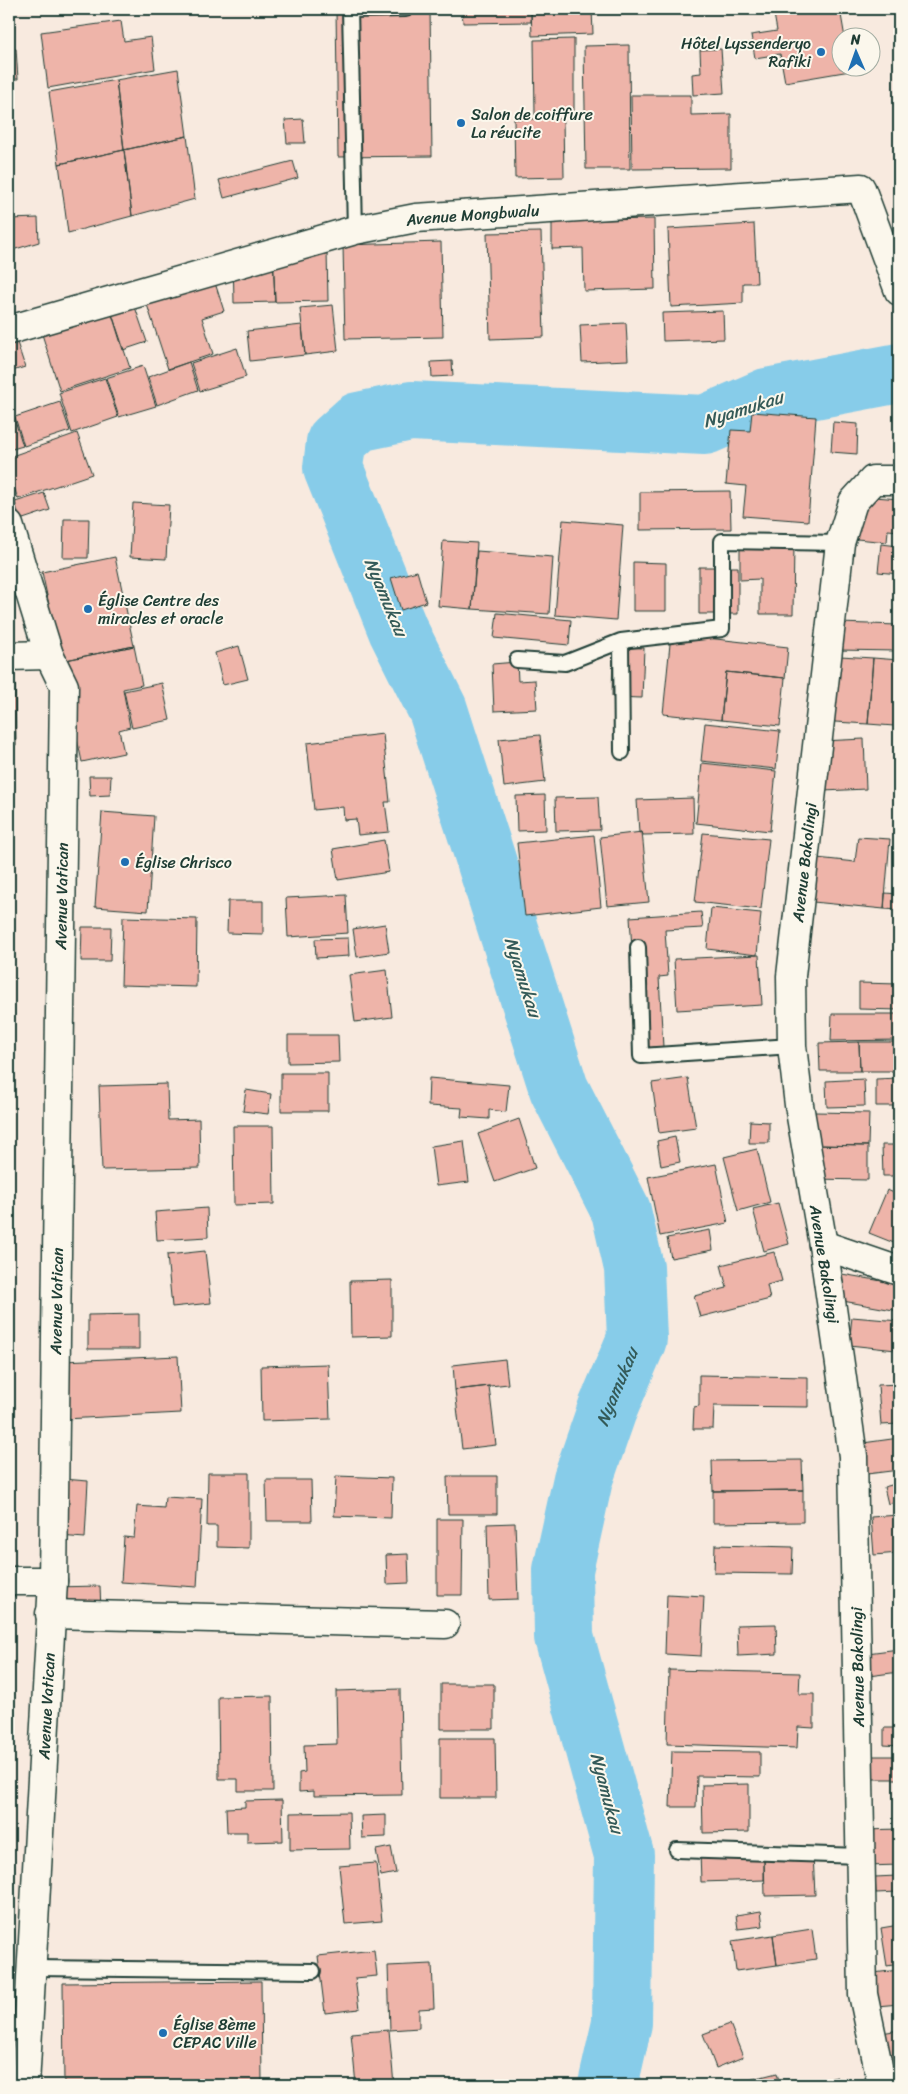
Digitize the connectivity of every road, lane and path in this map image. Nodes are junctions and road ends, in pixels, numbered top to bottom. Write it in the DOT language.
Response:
graph roads {
  1 [pos="406,9"];
  2 [pos="350,10"];
  3 [pos="355,230"];
  4 [pos="896,282"];
  5 [pos="9,330"];
  6 [pos="899,480"];
  7 [pos="9,525"];
  8 [pos="840,543"];
  9 [pos="621,641"];
  10 [pos="48,655"];
  11 [pos="9,656"];
  12 [pos="517,660"];
  13 [pos="622,752"];
  14 [pos="638,947"];
  15 [pos="792,1046"];
  16 [pos="823,1245"];
  17 [pos="899,1270"];
  18 [pos="9,1581"];
  19 [pos="52,1581"];
  20 [pos="50,1614"];
  21 [pos="445,1624"];
  22 [pos="677,1850"];
  23 [pos="860,1856"];
  24 [pos="33,1968"];
  25 [pos="313,1971"];
  26 [pos="24,2085"];
  27 [pos="882,2085"];
  1 -- 2 [label="lane"];
  2 -- 3 [label="lane"];
  3 -- 4 [label="street, Avenue Mongbwalu"];
  3 -- 5 [label="street, Avenue Mongbwalu"];
  6 -- 8 [label="street, Avenue Bakolingi"];
  7 -- 10 [label="street, Avenue Vatican"];
  8 -- 9 [label="lane"];
  8 -- 15 [label="street, Avenue Bakolingi"];
  9 -- 12 [label="lane"];
  9 -- 13 [label="lane"];
  10 -- 11 [label="street"];
  10 -- 19 [label="street, Avenue Vatican"];
  14 -- 15 [label="lane"];
  15 -- 16 [label="street, Avenue Bakolingi"];
  16 -- 17 [label="street"];
  16 -- 23 [label="street, Avenue Bakolingi"];
  18 -- 19 [label="street"];
  19 -- 20 [label="street, Avenue Vatican"];
  20 -- 21 [label="street"];
  20 -- 24 [label="street, Avenue Vatican"];
  22 -- 23 [label="lane"];
  23 -- 27 [label="street, Avenue Bakolingi"];
  24 -- 25 [label="lane"];
  24 -- 26 [label="street, Avenue Vatican"];
}
